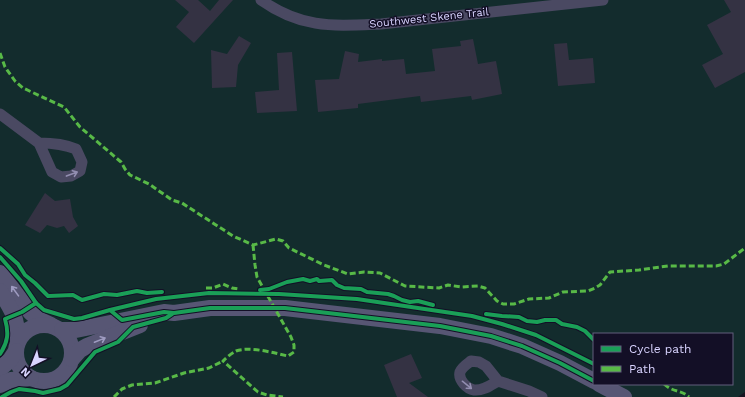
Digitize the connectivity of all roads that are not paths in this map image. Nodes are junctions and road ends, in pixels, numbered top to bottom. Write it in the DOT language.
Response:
graph roads {
  1 [pos="261,0"];
  2 [pos="603,0"];
  3 [pos="0,114"];
  4 [pos="39,143"];
  5 [pos="0,273"];
  6 [pos="0,291"];
  7 [pos="174,313"];
  8 [pos="57,328"];
  9 [pos="17,346"];
  10 [pos="72,359"];
  11 [pos="0,369"];
  12 [pos="31,378"];
  13 [pos="593,380"];
  14 [pos="498,381"];
  15 [pos="601,385"];
  16 [pos="0,386"];
  17 [pos="542,397"];
  18 [pos="624,397"];
  1 -- 2 [label="street, Southwest Skene Trail"];
  3 -- 4 [label="street"];
  8 -- 5 [label="street, one-way"];
  6 -- 9 [label="street"];
  7 -- 8 [label="street"];
  10 -- 7 [label="street, one-way"];
  7 -- 13 [label="street"];
  8 -- 9 [label="street"];
  8 -- 10 [label="street"];
  9 -- 11 [label="street"];
  9 -- 12 [label="street"];
  10 -- 12 [label="street"];
  12 -- 16 [label="street"];
  14 -- 17 [label="street"];
  15 -- 18 [label="street"];
}
